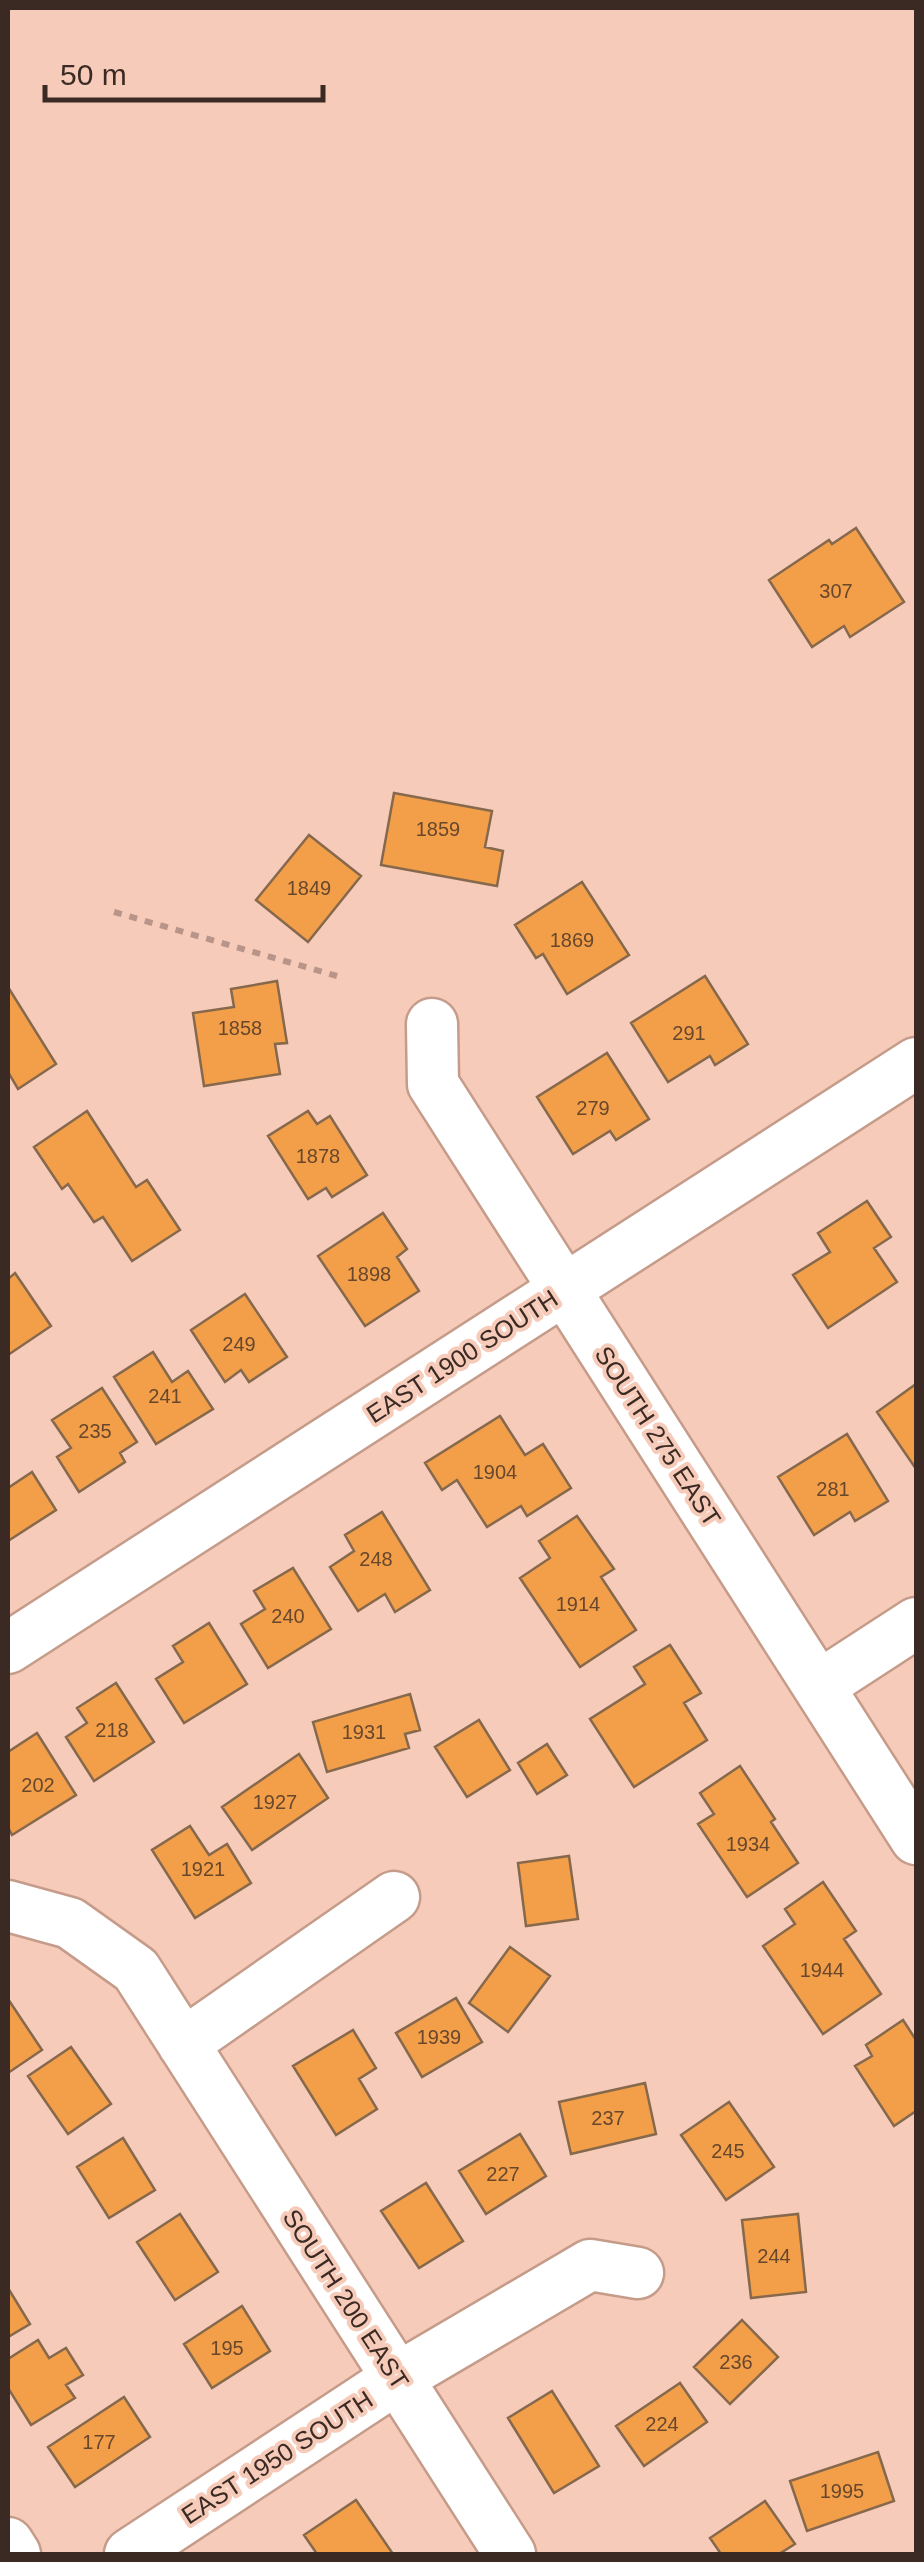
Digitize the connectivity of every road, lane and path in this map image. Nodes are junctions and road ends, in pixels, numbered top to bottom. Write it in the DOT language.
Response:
graph roads {
  1 [pos="114,912"];
  2 [pos="344,978"];
  3 [pos="432,1024"];
  4 [pos="916,1063"];
  5 [pos="564,1290"];
  6 [pos="916,1623"];
  7 [pos="8,1648"];
  8 [pos="818,1686"];
  9 [pos="916,1839"];
  10 [pos="394,1897"];
  11 [pos="8,1906"];
  12 [pos="183,2044"];
  13 [pos="638,2272"];
  14 [pos="396,2379"];
  15 [pos="8,2543"];
  16 [pos="15,2554"];
  17 [pos="130,2554"];
  18 [pos="510,2554"];
  1 -- 2 [label="path"];
  3 -- 5 [label="street, SOUTH 275 EAST"];
  4 -- 5 [label="street, EAST 1900 SOUTH"];
  5 -- 7 [label="street, EAST 1900 SOUTH"];
  5 -- 8 [label="street, SOUTH 275 EAST"];
  6 -- 8 [label="street"];
  8 -- 9 [label="street, SOUTH 275 EAST"];
  10 -- 12 [label="street"];
  11 -- 12 [label="street, SOUTH 200 EAST"];
  12 -- 14 [label="street, SOUTH 200 EAST"];
  13 -- 14 [label="street, EAST 1950 SOUTH"];
  14 -- 17 [label="street, EAST 1950 SOUTH"];
  14 -- 18 [label="street, SOUTH 200 EAST"];
  15 -- 16 [label="street"];
}
